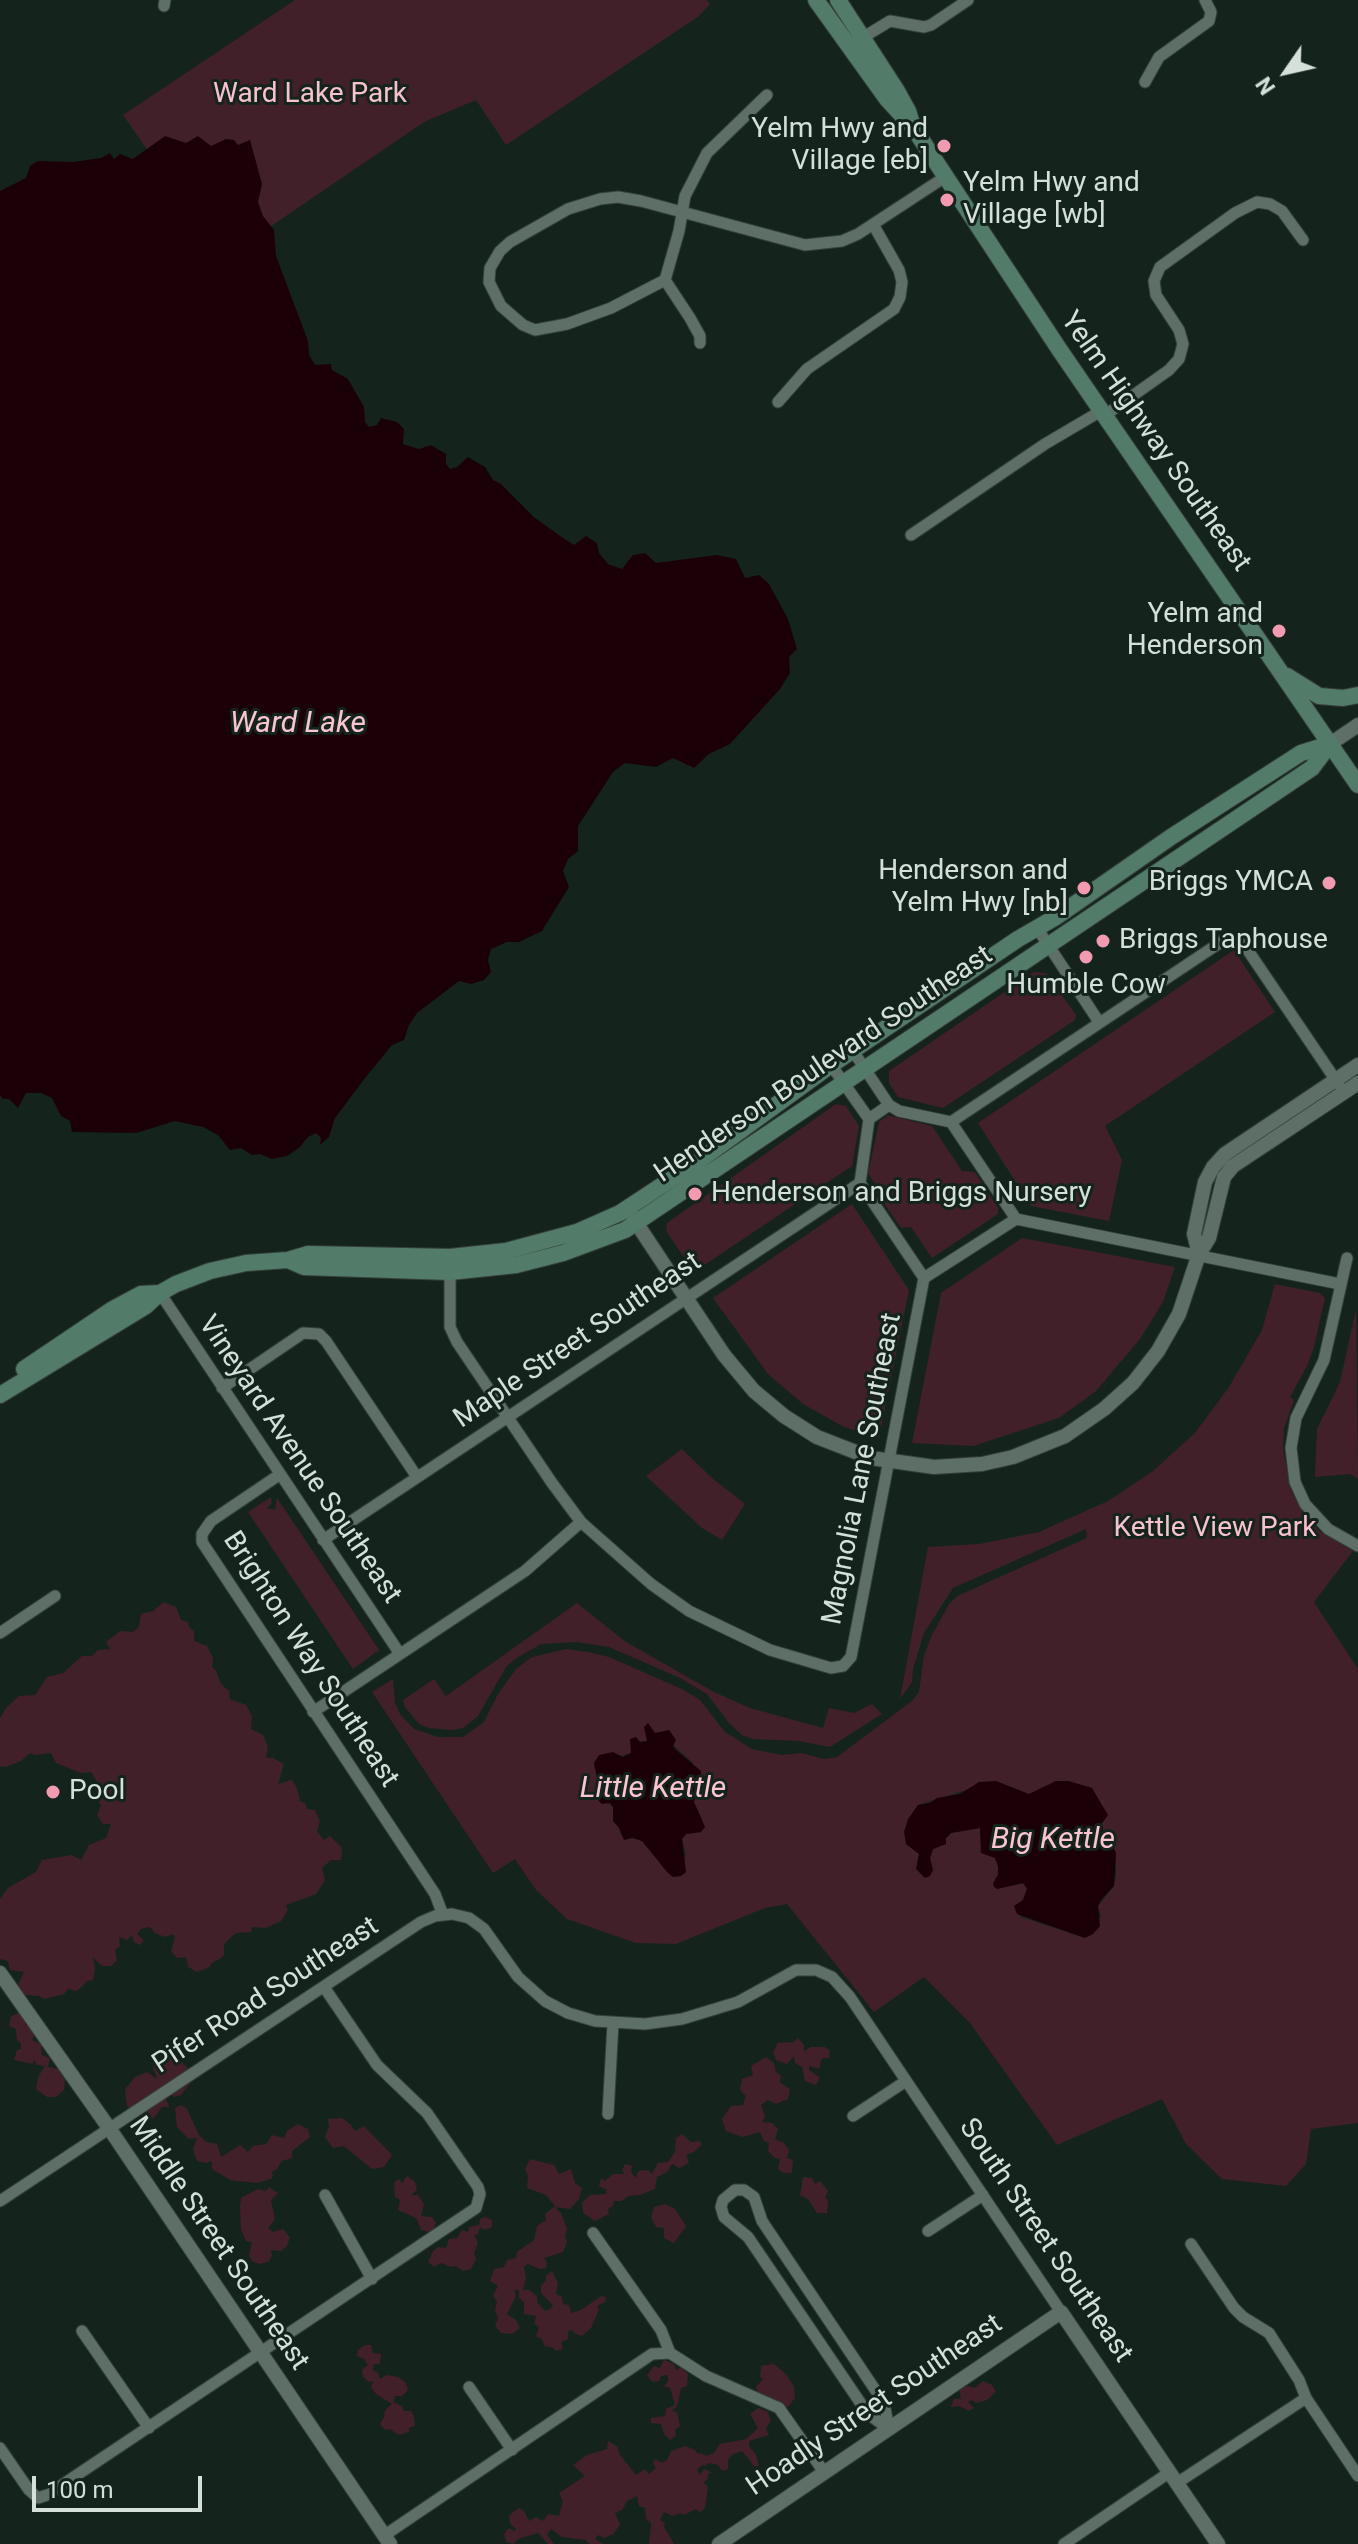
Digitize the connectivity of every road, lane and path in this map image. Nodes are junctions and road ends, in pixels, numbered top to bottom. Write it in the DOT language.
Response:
graph roads {
  1 [pos="816,0"];
  2 [pos="838,0"];
  3 [pos="968,0"];
  4 [pos="1205,0"];
  5 [pos="862,38"];
  6 [pos="1145,82"];
  7 [pos="767,95"];
  8 [pos="913,127"];
  9 [pos="945,177"];
  10 [pos="682,214"];
  11 [pos="874,226"];
  12 [pos="1303,240"];
  13 [pos="665,280"];
  14 [pos="700,343"];
  15 [pos="778,402"];
  16 [pos="1102,413"];
  17 [pos="911,535"];
  18 [pos="1283,673"];
  19 [pos="1358,695"];
  20 [pos="1358,725"];
  21 [pos="1330,744"];
  22 [pos="1358,785"];
  23 [pos="1037,928"];
  24 [pos="1049,945"];
  25 [pos="1099,1022"];
  26 [pos="853,1051"];
  27 [pos="831,1065"];
  28 [pos="1358,1065"];
  29 [pos="865,1068"];
  30 [pos="844,1083"];
  31 [pos="1358,1083"];
  32 [pos="1340,1086"];
  33 [pos="889,1105"];
  34 [pos="869,1119"];
  35 [pos="951,1122"];
  36 [pos="860,1183"];
  37 [pos="629,1208"];
  38 [pos="1016,1219"];
  39 [pos="637,1224"];
  40 [pos="1199,1254"];
  41 [pos="1347,1258"];
  42 [pos="450,1264"];
  43 [pos="924,1278"];
  44 [pos="1340,1284"];
  45 [pos="160,1293"];
  46 [pos="685,1297"];
  47 [pos="0,1386"];
  48 [pos="222,1388"];
  49 [pos="0,1395"];
  50 [pos="508,1417"];
  51 [pos="888,1462"];
  52 [pos="279,1475"];
  53 [pos="417,1477"];
  54 [pos="581,1522"];
  55 [pos="323,1540"];
  56 [pos="1358,1546"];
  57 [pos="55,1596"];
  58 [pos="0,1633"];
  59 [pos="400,1654"];
  60 [pos="313,1712"];
  61 [pos="443,1915"];
  62 [pos="0,1973"];
  63 [pos="324,1987"];
  64 [pos="613,2023"];
  65 [pos="906,2081"];
  66 [pos="608,2114"];
  67 [pos="853,2116"];
  68 [pos="109,2128"];
  69 [pos="325,2195"];
  70 [pos="983,2195"];
  71 [pos="0,2201"];
  72 [pos="928,2231"];
  73 [pos="593,2233"];
  74 [pos="1191,2244"];
  75 [pos="372,2279"];
  76 [pos="1061,2312"];
  77 [pos="82,2331"];
  78 [pos="670,2353"];
  79 [pos="261,2354"];
  80 [pos="469,2387"];
  81 [pos="1306,2398"];
  82 [pos="149,2428"];
  83 [pos="889,2429"];
  84 [pos="0,2448"];
  85 [pos="512,2450"];
  86 [pos="824,2472"];
  87 [pos="1358,2476"];
  88 [pos="1174,2478"];
  89 [pos="388,2540"];
  90 [pos="719,2544"];
  91 [pos="1064,2544"];
  92 [pos="1218,2544"];
  1 -- 8 [label="main road, Yelm Highway Southeast"];
  2 -- 5 [label="main road, Yelm Highway Southeast"];
  3 -- 5 [label="street"];
  4 -- 6 [label="street"];
  5 -- 8 [label="main road, Yelm Highway Southeast"];
  7 -- 10 [label="street"];
  8 -- 9 [label="main road, Yelm Highway Southeast"];
  9 -- 11 [label="street"];
  9 -- 16 [label="main road, Yelm Highway Southeast"];
  10 -- 11 [label="street"];
  10 -- 13 [label="street"];
  10 -- 13 [label="street"];
  11 -- 15 [label="street"];
  12 -- 16 [label="street"];
  13 -- 14 [label="street"];
  16 -- 17 [label="street"];
  16 -- 18 [label="main road, Yelm Highway Southeast"];
  18 -- 19 [label="main road"];
  18 -- 21 [label="main road, Yelm Highway Southeast"];
  20 -- 21 [label="street, Henderson Boulevard Southeast"];
  21 -- 22 [label="main road, Yelm Highway Southeast"];
  21 -- 23 [label="main road, Henderson Boulevard Southeast"];
  21 -- 24 [label="main road, Henderson Boulevard Southeast"];
  23 -- 24 [label="street"];
  23 -- 26 [label="main road, Henderson Boulevard Southeast"];
  24 -- 25 [label="street"];
  24 -- 29 [label="main road, Henderson Boulevard Southeast"];
  25 -- 32 [label="street"];
  25 -- 35 [label="street"];
  26 -- 27 [label="main road, Henderson Boulevard Southeast"];
  26 -- 29 [label="street"];
  27 -- 30 [label="street"];
  27 -- 37 [label="main road, Henderson Boulevard Southeast"];
  28 -- 32 [label="street"];
  29 -- 30 [label="main road, Henderson Boulevard Southeast"];
  29 -- 33 [label="street"];
  30 -- 34 [label="street"];
  30 -- 39 [label="main road, Henderson Boulevard Southeast"];
  31 -- 32 [label="street"];
  32 -- 40 [label="street"];
  33 -- 34 [label="street"];
  33 -- 35 [label="street"];
  34 -- 36 [label="street"];
  35 -- 38 [label="street"];
  36 -- 43 [label="street"];
  36 -- 46 [label="street, Maple Street Southeast"];
  37 -- 39 [label="street"];
  37 -- 42 [label="main road, Henderson Boulevard Southeast"];
  38 -- 40 [label="street"];
  38 -- 43 [label="street"];
  39 -- 42 [label="main road, Henderson Boulevard Southeast"];
  39 -- 46 [label="street"];
  40 -- 44 [label="street"];
  40 -- 51 [label="street"];
  41 -- 44 [label="street"];
  42 -- 45 [label="main road, Henderson Boulevard Southeast"];
  42 -- 50 [label="street"];
  43 -- 51 [label="street, Magnolia Lane Southeast"];
  44 -- 56 [label="street"];
  45 -- 47 [label="main road, Henderson Boulevard Southeast"];
  45 -- 48 [label="street, Vineyard Avenue Southeast"];
  45 -- 49 [label="main road, Henderson Boulevard Southeast"];
  46 -- 50 [label="street, Maple Street Southeast"];
  46 -- 51 [label="street"];
  48 -- 52 [label="street, Vineyard Avenue Southeast"];
  48 -- 53 [label="street"];
  50 -- 53 [label="street, Maple Street Southeast"];
  50 -- 54 [label="street"];
  51 -- 54 [label="street, Magnolia Lane Southeast"];
  52 -- 55 [label="street, Vineyard Avenue Southeast"];
  52 -- 60 [label="street, Brighton Way Southeast"];
  53 -- 55 [label="street, Maple Street Southeast"];
  54 -- 59 [label="street"];
  55 -- 59 [label="street, Vineyard Avenue Southeast"];
  57 -- 58 [label="street"];
  59 -- 60 [label="street"];
  60 -- 61 [label="street, Brighton Way Southeast"];
  61 -- 63 [label="street, Pifer Road Southeast"];
  61 -- 64 [label="street"];
  62 -- 68 [label="street, Middle Street Southeast"];
  63 -- 68 [label="street, Pifer Road Southeast"];
  63 -- 75 [label="street"];
  64 -- 65 [label="street, South Street Southeast"];
  64 -- 66 [label="street"];
  65 -- 67 [label="street"];
  65 -- 70 [label="street, South Street Southeast"];
  68 -- 71 [label="street, Pifer Road Southeast"];
  68 -- 79 [label="street, Middle Street Southeast"];
  69 -- 75 [label="street"];
  70 -- 72 [label="street"];
  70 -- 76 [label="street, South Street Southeast"];
  73 -- 78 [label="street"];
  74 -- 81 [label="street"];
  75 -- 79 [label="street"];
  76 -- 83 [label="street, Hoadly Street Southeast"];
  76 -- 88 [label="street, South Street Southeast"];
  77 -- 82 [label="street"];
  78 -- 85 [label="street"];
  78 -- 86 [label="street"];
  79 -- 82 [label="street"];
  79 -- 89 [label="street, Middle Street Southeast"];
  80 -- 85 [label="street"];
  81 -- 87 [label="street"];
  81 -- 88 [label="street"];
  82 -- 84 [label="street"];
  83 -- 83 [label="street"];
  83 -- 86 [label="street, Hoadly Street Southeast"];
  85 -- 89 [label="street"];
  86 -- 90 [label="street, Hoadly Street Southeast"];
  88 -- 91 [label="street"];
  88 -- 92 [label="street, South Street Southeast"];
}
